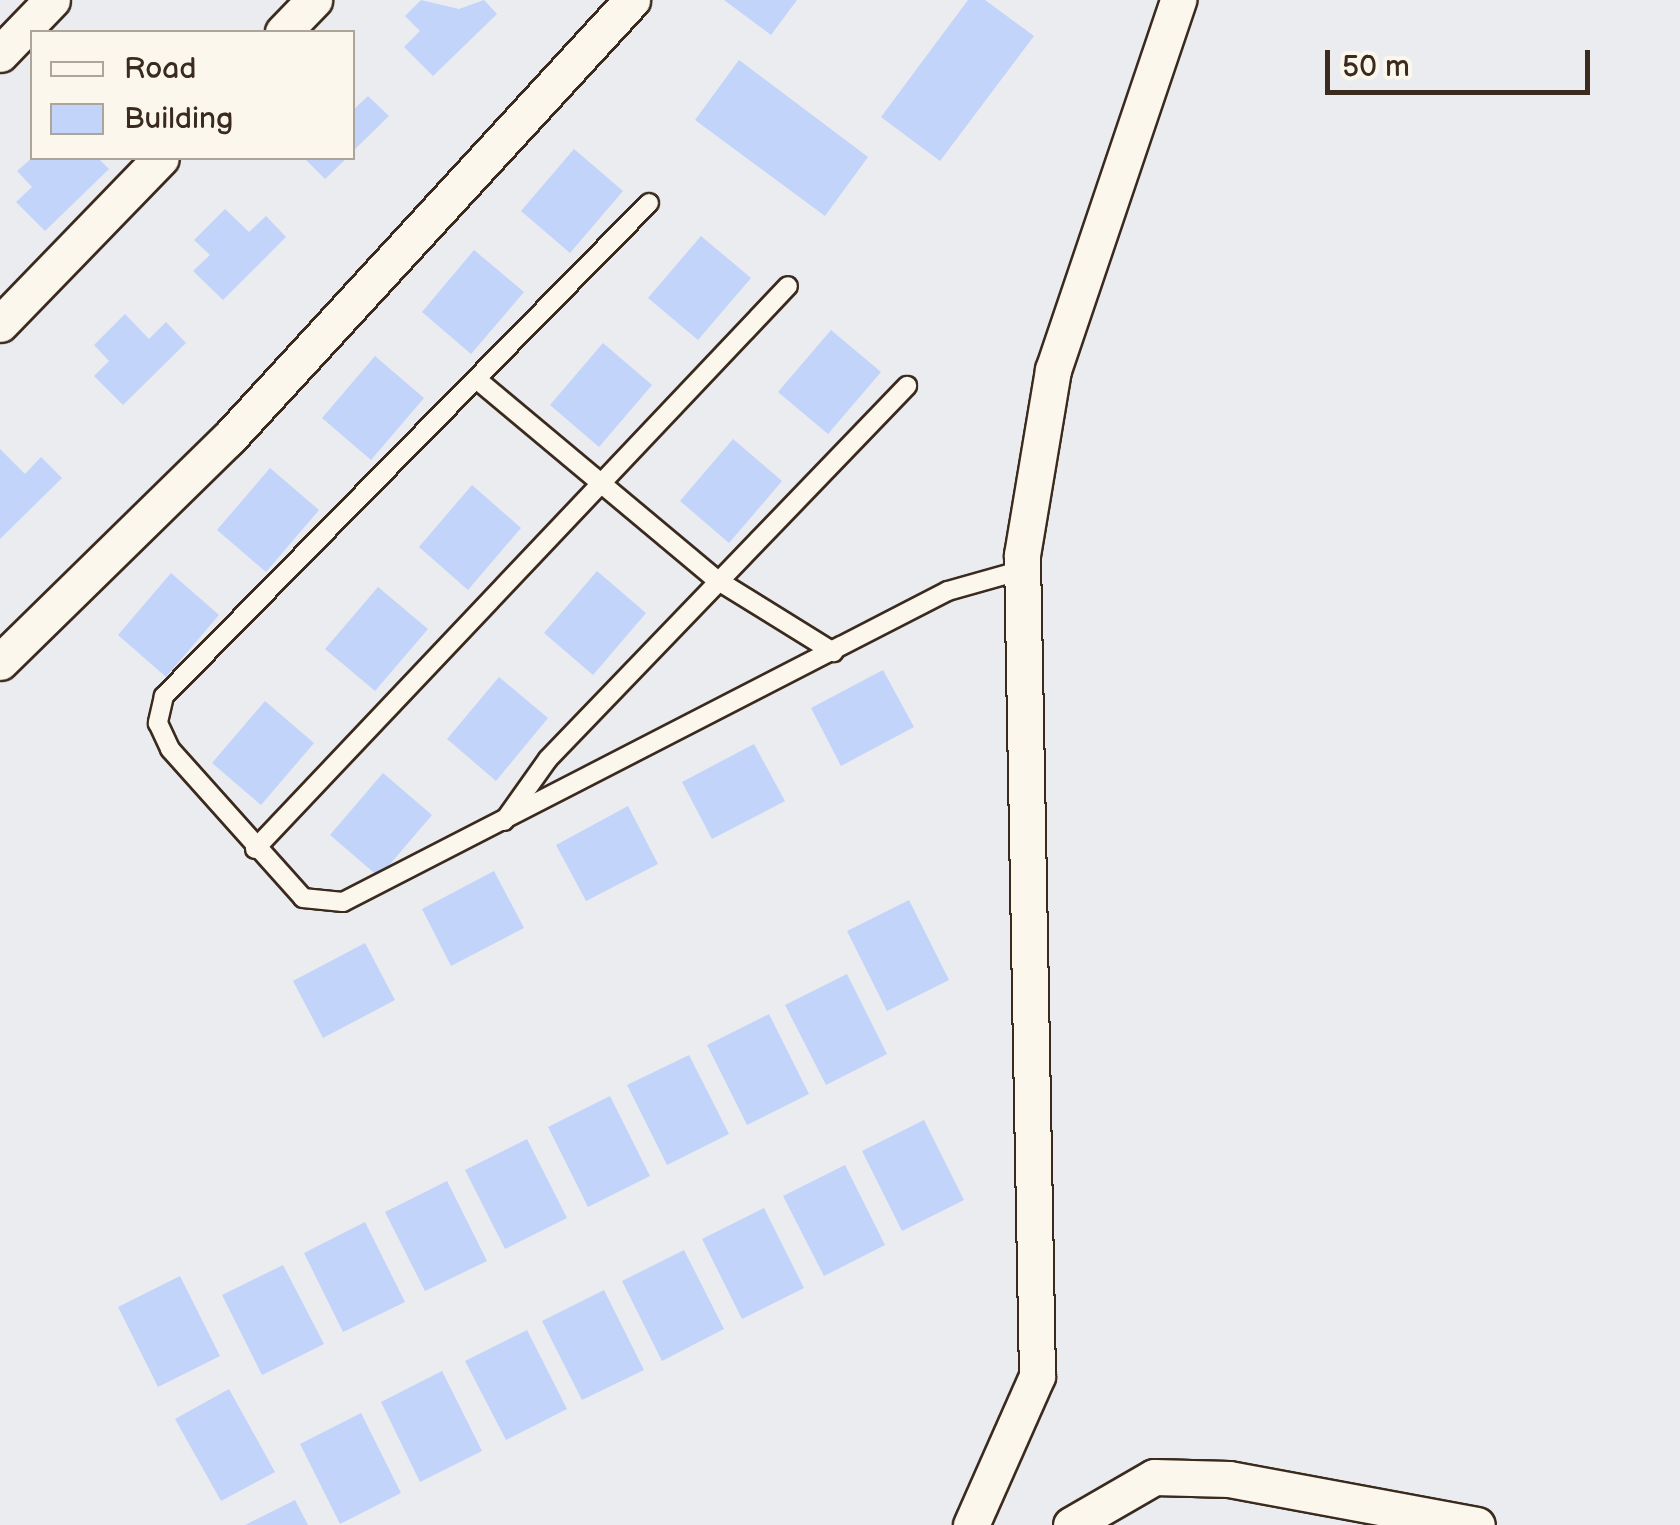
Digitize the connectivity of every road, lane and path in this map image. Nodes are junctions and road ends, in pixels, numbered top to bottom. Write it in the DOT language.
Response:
graph roads {
  1 [pos="52,0"];
  2 [pos="314,0"];
  3 [pos="632,0"];
  4 [pos="1178,0"];
  5 [pos="285,30"];
  6 [pos="0,54"];
  7 [pos="160,160"];
  8 [pos="649,203"];
  9 [pos="788,286"];
  10 [pos="0,324"];
  11 [pos="480,382"];
  12 [pos="907,386"];
  13 [pos="601,488"];
  14 [pos="1022,570"];
  15 [pos="717,580"];
  16 [pos="832,652"];
  17 [pos="0,662"];
  18 [pos="502,824"];
  19 [pos="255,849"];
  20 [pos="971,1525"];
  21 [pos="1071,1525"];
  22 [pos="1477,1525"];
  1 -- 6 [label="street"];
  2 -- 5 [label="street"];
  3 -- 17 [label="street"];
  4 -- 14 [label="street"];
  7 -- 10 [label="street"];
  8 -- 11 [label="lane"];
  9 -- 13 [label="lane"];
  11 -- 13 [label="lane"];
  11 -- 19 [label="lane"];
  12 -- 15 [label="lane"];
  13 -- 15 [label="lane"];
  13 -- 19 [label="lane"];
  14 -- 16 [label="lane"];
  14 -- 20 [label="street"];
  15 -- 16 [label="lane"];
  15 -- 18 [label="lane"];
  16 -- 18 [label="lane"];
  18 -- 19 [label="lane"];
  21 -- 22 [label="street"];
}
